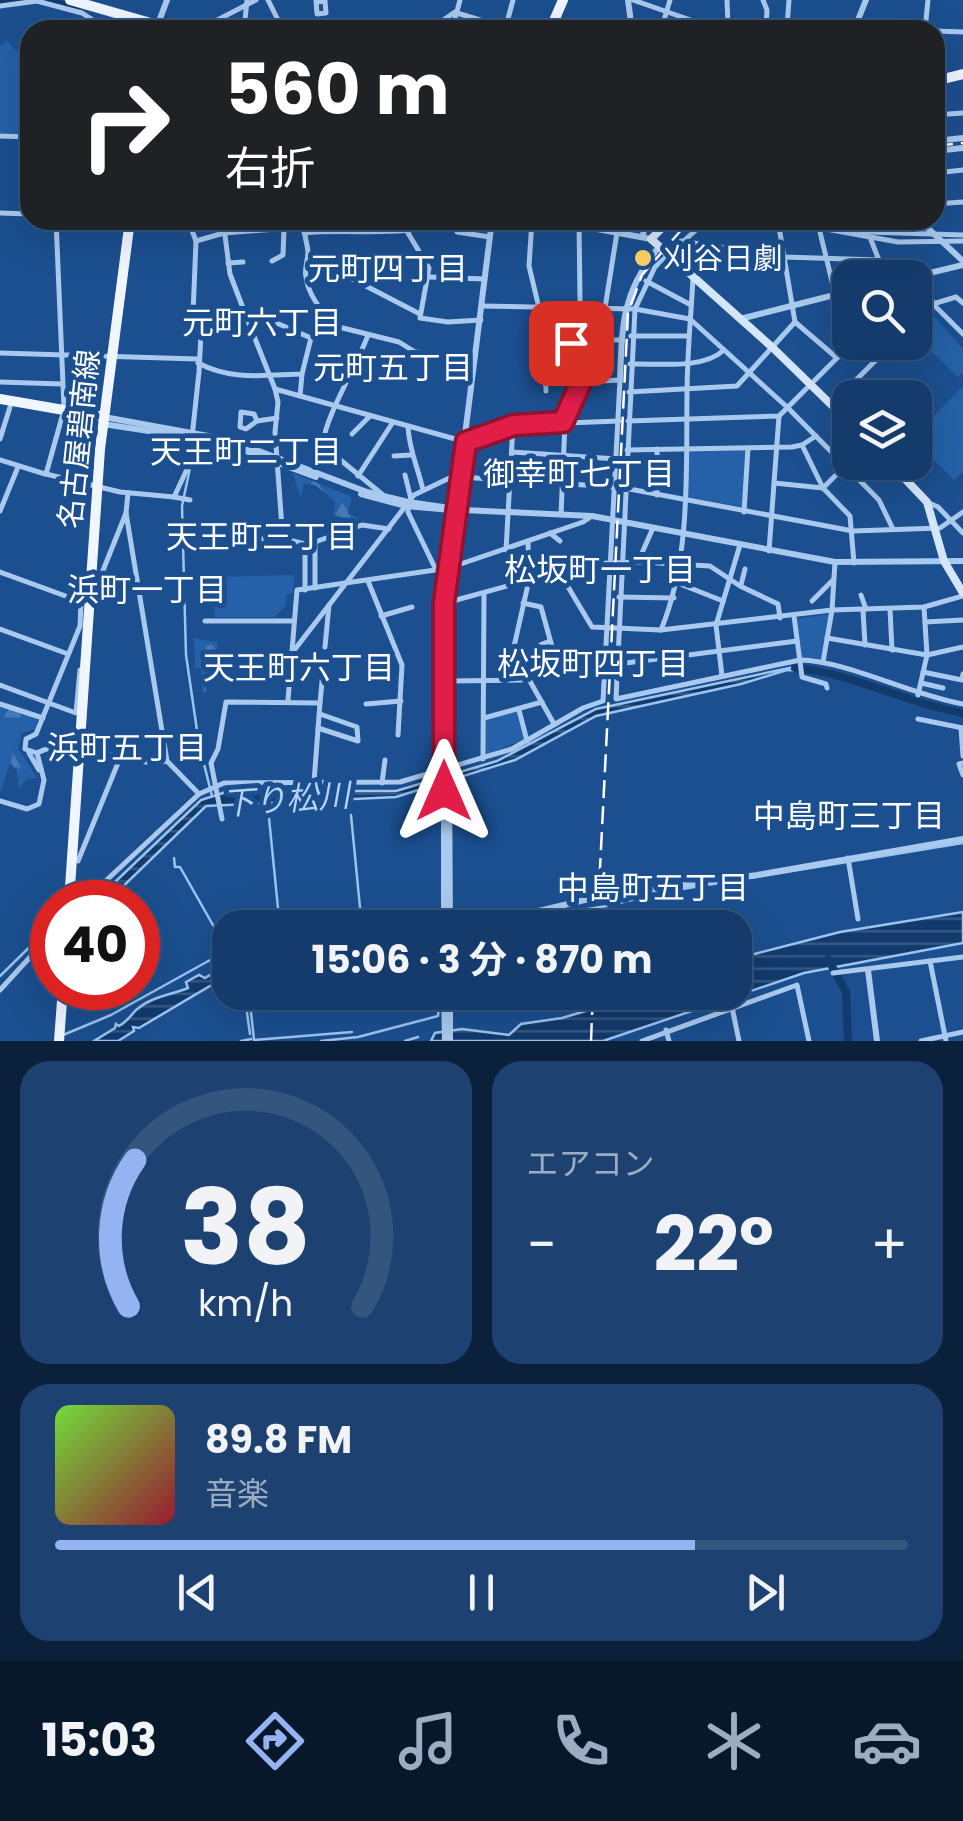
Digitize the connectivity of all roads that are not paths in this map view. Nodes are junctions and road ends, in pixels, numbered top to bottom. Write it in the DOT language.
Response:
graph roads {
  1 [pos="70,0"];
  2 [pos="256,0"];
  3 [pos="460,0"];
  4 [pos="631,0"];
  5 [pos="670,0"];
  6 [pos="247,3"];
  7 [pos="0,6"];
  8 [pos="83,9"];
  9 [pos="665,12"];
  10 [pos="457,13"];
  11 [pos="96,20"];
  12 [pos="141,20"];
  13 [pos="216,20"];
  14 [pos="443,20"];
  15 [pos="455,20"];
  16 [pos="480,20"];
  17 [pos="663,20"];
  18 [pos="690,20"];
  19 [pos="56,230"];
  20 [pos="129,230"];
  21 [pos="192,230"];
  22 [pos="263,230"];
  23 [pos="284,230"];
  24 [pos="304,230"];
  25 [pos="332,230"];
  26 [pos="416,230"];
  27 [pos="456,230"];
  28 [pos="491,230"];
  29 [pos="531,230"];
  30 [pos="579,230"];
  31 [pos="609,230"];
  32 [pos="649,230"];
  33 [pos="656,230"];
  34 [pos="695,230"];
  35 [pos="779,230"];
  36 [pos="820,230"];
  37 [pos="840,230"];
  38 [pos="855,230"];
  39 [pos="929,230"];
  40 [pos="242,231"];
  41 [pos="408,232"];
  42 [pos="618,232"];
  43 [pos="867,232"];
  44 [pos="224,233"];
  45 [pos="490,237"];
  46 [pos="647,237"];
  47 [pos="963,238"];
  48 [pos="871,239"];
  49 [pos="938,239"];
  50 [pos="196,241"];
  51 [pos="681,242"];
  52 [pos="659,247"];
  53 [pos="667,254"];
  54 [pos="308,256"];
  55 [pos="784,258"];
  56 [pos="827,258"];
  57 [pos="272,260"];
  58 [pos="879,260"];
  59 [pos="244,262"];
  60 [pos="228,263"];
  61 [pos="963,263"];
  62 [pos="358,268"];
  63 [pos="932,272"];
  64 [pos="429,277"];
  65 [pos="693,278"];
  66 [pos="352,279"];
  67 [pos="485,279"];
  68 [pos="832,281"];
  69 [pos="646,282"];
  70 [pos="832,296"];
  71 [pos="932,297"];
  72 [pos="963,302"];
  73 [pos="934,304"];
  74 [pos="691,305"];
  75 [pos="792,305"];
  76 [pos="482,306"];
  77 [pos="578,306"];
  78 [pos="538,307"];
  79 [pos="604,308"];
  80 [pos="624,309"];
  81 [pos="635,309"];
  82 [pos="420,314"];
  83 [pos="246,316"];
  84 [pos="690,319"];
  85 [pos="740,319"];
  86 [pos="480,320"];
  87 [pos="795,322"];
  88 [pos="332,329"];
  89 [pos="201,334"];
  90 [pos="963,334"];
  91 [pos="368,335"];
  92 [pos="632,336"];
  93 [pos="688,336"];
  94 [pos="311,338"];
  95 [pos="622,340"];
  96 [pos="579,341"];
  97 [pos="545,346"];
  98 [pos="773,348"];
  99 [pos="724,350"];
  100 [pos="0,354"];
  101 [pos="832,354"];
  102 [pos="61,355"];
  103 [pos="112,356"];
  104 [pos="476,357"];
  105 [pos="835,360"];
  106 [pos="876,360"];
  107 [pos="198,361"];
  108 [pos="688,362"];
  109 [pos="630,364"];
  110 [pos="751,373"];
  111 [pos="302,374"];
  112 [pos="270,375"];
  113 [pos="620,380"];
  114 [pos="856,380"];
  115 [pos="581,382"];
  116 [pos="0,384"];
  117 [pos="62,384"];
  118 [pos="811,384"];
  119 [pos="275,389"];
  120 [pos="686,390"];
  121 [pos="546,391"];
  122 [pos="629,392"];
  123 [pos="300,396"];
  124 [pos="6,403"];
  125 [pos="832,404"];
  126 [pos="336,407"];
  127 [pos="787,408"];
  128 [pos="63,414"];
  129 [pos="370,416"];
  130 [pos="779,416"];
  131 [pos="276,418"];
  132 [pos="687,419"];
  133 [pos="256,420"];
  134 [pos="103,421"];
  135 [pos="619,421"];
  136 [pos="628,421"];
  137 [pos="393,422"];
  138 [pos="564,422"];
  139 [pos="514,425"];
  140 [pos="408,427"];
  141 [pos="192,434"];
  142 [pos="352,434"];
  143 [pos="816,436"];
  144 [pos="0,439"];
  145 [pos="466,442"];
  146 [pos="802,446"];
  147 [pos="777,447"];
  148 [pos="686,448"];
  149 [pos="748,448"];
  150 [pos="657,449"];
  151 [pos="626,450"];
  152 [pos="832,450"];
  153 [pos="512,452"];
  154 [pos="412,455"];
  155 [pos="394,456"];
  156 [pos="564,456"];
  157 [pos="593,458"];
  158 [pos="278,459"];
  159 [pos="617,459"];
  160 [pos="0,460"];
  161 [pos="18,467"];
  162 [pos="46,474"];
  163 [pos="269,474"];
  164 [pos="279,474"];
  165 [pos="404,475"];
  166 [pos="461,475"];
  167 [pos="358,476"];
  168 [pos="832,479"];
  169 [pos="510,480"];
  170 [pos="862,480"];
  171 [pos="907,480"];
  172 [pos="774,482"];
  173 [pos="563,484"];
  174 [pos="592,486"];
  175 [pos="615,487"];
  176 [pos="99,488"];
  177 [pos="624,488"];
  178 [pos="823,488"];
  179 [pos="423,490"];
  180 [pos="128,492"];
  181 [pos="656,495"];
  182 [pos="385,497"];
  183 [pos="685,500"];
  184 [pos="928,502"];
  185 [pos="408,503"];
  186 [pos="0,508"];
  187 [pos="457,509"];
  188 [pos="509,512"];
  189 [pos="744,512"];
  190 [pos="963,512"];
  191 [pos="126,513"];
  192 [pos="561,514"];
  193 [pos="282,515"];
  194 [pos="293,516"];
  195 [pos="772,517"];
  196 [pos="581,519"];
  197 [pos="613,520"];
  198 [pos="623,522"];
  199 [pos="952,522"];
  200 [pos="653,528"];
  201 [pos="389,529"];
  202 [pos="893,529"];
  203 [pos="936,529"];
  204 [pos="853,531"];
  205 [pos="550,533"];
  206 [pos="684,534"];
  207 [pos="963,534"];
  208 [pos="286,539"];
  209 [pos="246,540"];
  210 [pos="528,541"];
  211 [pos="560,541"];
  212 [pos="316,542"];
  213 [pos="305,544"];
  214 [pos="740,545"];
  215 [pos="506,550"];
  216 [pos="769,551"];
  217 [pos="963,561"];
  218 [pos="611,562"];
  219 [pos="622,562"];
  220 [pos="638,562"];
  221 [pos="835,562"];
  222 [pos="944,562"];
  223 [pos="854,563"];
  224 [pos="676,564"];
  225 [pos="556,565"];
  226 [pos="450,568"];
  227 [pos="744,568"];
  228 [pos="436,570"];
  229 [pos="0,572"];
  230 [pos="368,580"];
  231 [pos="528,580"];
  232 [pos="730,580"];
  233 [pos="834,580"];
  234 [pos="675,582"];
  235 [pos="346,584"];
  236 [pos="740,586"];
  237 [pos="314,589"];
  238 [pos="304,590"];
  239 [pos="484,594"];
  240 [pos="963,594"];
  241 [pos="861,596"];
  242 [pos="620,597"];
  243 [pos="674,598"];
  244 [pos="723,600"];
  245 [pos="812,601"];
  246 [pos="86,602"];
  247 [pos="449,602"];
  248 [pos="523,604"];
  249 [pos="329,605"];
  250 [pos="412,606"];
  251 [pos="924,608"];
  252 [pos="890,609"];
  253 [pos="832,610"];
  254 [pos="864,610"];
  255 [pos="381,616"];
  256 [pos="794,616"];
  257 [pos="780,618"];
  258 [pos="963,620"];
  259 [pos="205,621"];
  260 [pos="294,621"];
  261 [pos="925,622"];
  262 [pos="716,624"];
  263 [pos="606,628"];
  264 [pos="619,628"];
  265 [pos="0,629"];
  266 [pos="661,630"];
  267 [pos="828,638"];
  268 [pos="550,641"];
  269 [pos="797,641"];
  270 [pos="392,642"];
  271 [pos="381,644"];
  272 [pos="540,645"];
  273 [pos="865,645"];
  274 [pos="325,647"];
  275 [pos="963,647"];
  276 [pos="892,650"];
  277 [pos="719,652"];
  278 [pos="68,654"];
  279 [pos="927,655"];
  280 [pos="290,657"];
  281 [pos="412,660"];
  282 [pos="800,661"];
  283 [pos="822,662"];
  284 [pos="402,664"];
  285 [pos="618,664"];
  286 [pos="923,672"];
  287 [pos="963,674"];
  288 [pos="722,676"];
  289 [pos="528,677"];
  290 [pos="401,679"];
  291 [pos="391,680"];
  292 [pos="484,680"];
  293 [pos="449,681"];
  294 [pos="921,683"];
  295 [pos="0,684"];
  296 [pos="827,688"];
  297 [pos="943,688"];
  298 [pos="918,695"];
  299 [pos="288,700"];
  300 [pos="401,701"];
  301 [pos="542,702"];
  302 [pos="320,703"];
  303 [pos="0,704"];
  304 [pos="49,704"];
  305 [pos="366,704"];
  306 [pos="963,704"];
  307 [pos="518,708"];
  308 [pos="320,714"];
  309 [pos="42,718"];
  310 [pos="484,718"];
  311 [pos="918,719"];
  312 [pos="554,724"];
  313 [pos="318,728"];
  314 [pos="962,728"];
  315 [pos="36,734"];
  316 [pos="398,735"];
  317 [pos="527,741"];
  318 [pos="50,746"];
  319 [pos="78,747"];
  320 [pos="32,753"];
  321 [pos="120,758"];
  322 [pos="484,759"];
  323 [pos="963,759"];
  324 [pos="168,760"];
  325 [pos="385,760"];
  326 [pos="447,769"];
  327 [pos="963,774"];
  328 [pos="314,782"];
  329 [pos="382,783"];
  330 [pos="212,788"];
  331 [pos="199,794"];
  332 [pos="0,801"];
  333 [pos="222,816"];
  334 [pos="963,839"];
  335 [pos="78,861"];
  336 [pos="849,861"];
  337 [pos="70,880"];
  338 [pos="107,880"];
  339 [pos="447,910"];
  340 [pos="543,910"];
  341 [pos="858,919"];
  342 [pos="30,957"];
  343 [pos="963,957"];
  344 [pos="930,962"];
  345 [pos="868,970"];
  346 [pos="833,973"];
  347 [pos="0,990"];
  348 [pos="752,1000"];
  349 [pos="61,1010"];
  350 [pos="447,1010"];
  351 [pos="723,1010"];
  352 [pos="733,1010"];
  353 [pos="666,1030"];
  354 [pos="963,1032"];
  355 [pos="946,1039"];
  356 [pos="59,1041"];
  357 [pos="447,1041"];
  358 [pos="642,1041"];
  359 [pos="668,1041"];
  360 [pos="739,1041"];
  361 [pos="809,1041"];
  362 [pos="876,1041"];
  363 [pos="921,1041"];
  1 -- 8 [label="main road"];
  2 -- 6 [label="street"];
  3 -- 10 [label="street"];
  4 -- 9 [label="street"];
  5 -- 9 [label="street"];
  6 -- 13 [label="street"];
  7 -- 8 [label="street"];
  8 -- 11 [label="street"];
  8 -- 12 [label="main road"];
  9 -- 17 [label="street"];
  9 -- 18 [label="street"];
  10 -- 14 [label="street"];
  10 -- 15 [label="street"];
  10 -- 16 [label="street"];
  19 -- 102 [label="street"];
  20 -- 103 [label="main road, 名古屋碧南線"];
  21 -- 50 [label="street"];
  22 -- 40 [label="street"];
  23 -- 57 [label="street"];
  24 -- 54 [label="street"];
  25 -- 41 [label="street"];
  26 -- 41 [label="street"];
  27 -- 45 [label="street"];
  28 -- 45 [label="street"];
  29 -- 78 [label="street"];
  30 -- 77 [label="street"];
  31 -- 42 [label="street"];
  32 -- 46 [label="street"];
  33 -- 46 [label="main road"];
  34 -- 51 [label="street"];
  35 -- 55 [label="street"];
  36 -- 56 [label="street"];
  37 -- 48 [label="street"];
  38 -- 43 [label="street"];
  39 -- 49 [label="street"];
  40 -- 44 [label="street"];
  41 -- 64 [label="street"];
  42 -- 46 [label="street"];
  42 -- 79 [label="street"];
  43 -- 48 [label="street"];
  43 -- 49 [label="street"];
  44 -- 50 [label="street"];
  44 -- 60 [label="street"];
  45 -- 67 [label="street"];
  46 -- 52 [label="main road"];
  47 -- 49 [label="street"];
  48 -- 49 [label="street"];
  48 -- 58 [label="street"];
  49 -- 61 [label="street"];
  50 -- 89 [label="street"];
  51 -- 53 [label="street"];
  51 -- 55 [label="street"];
  52 -- 53 [label="main road"];
  52 -- 80 [label="street"];
  53 -- 65 [label="main road"];
  53 -- 69 [label="street"];
  54 -- 66 [label="street"];
  54 -- 88 [label="street"];
  55 -- 56 [label="street"];
  55 -- 75 [label="street"];
  56 -- 58 [label="street"];
  56 -- 68 [label="street"];
  59 -- 60 [label="street"];
  60 -- 83 [label="street"];
  61 -- 63 [label="street"];
  62 -- 66 [label="street"];
  64 -- 67 [label="street"];
  64 -- 82 [label="street"];
  65 -- 74 [label="street"];
  65 -- 85 [label="main road"];
  66 -- 82 [label="street"];
  67 -- 76 [label="street"];
  69 -- 74 [label="street"];
  69 -- 81 [label="street"];
  70 -- 75 [label="street"];
  71 -- 73 [label="street"];
  72 -- 73 [label="street"];
  73 -- 90 [label="street"];
  74 -- 84 [label="street"];
  75 -- 85 [label="street"];
  75 -- 87 [label="street"];
  76 -- 78 [label="street"];
  76 -- 86 [label="street"];
  77 -- 78 [label="street"];
  77 -- 79 [label="street"];
  77 -- 96 [label="street"];
  78 -- 97 [label="street"];
  79 -- 80 [label="street"];
  80 -- 81 [label="street"];
  80 -- 95 [label="street"];
  81 -- 84 [label="street"];
  81 -- 92 [label="street"];
  82 -- 86 [label="street"];
  83 -- 89 [label="street"];
  83 -- 94 [label="street"];
  83 -- 112 [label="street"];
  84 -- 93 [label="street"];
  84 -- 99 [label="street"];
  85 -- 98 [label="main road"];
  86 -- 104 [label="street"];
  87 -- 98 [label="street"];
  87 -- 101 [label="street"];
  88 -- 91 [label="street"];
  88 -- 94 [label="street"];
  89 -- 107 [label="street"];
  91 -- 104 [label="street"];
  91 -- 126 [label="street"];
  92 -- 93 [label="street"];
  92 -- 109 [label="street"];
  93 -- 108 [label="street"];
  94 -- 111 [label="street"];
  95 -- 96 [label="street"];
  95 -- 113 [label="street"];
  96 -- 97 [label="street"];
  96 -- 115 [label="street"];
  97 -- 121 [label="street"];
  98 -- 110 [label="street"];
  98 -- 118 [label="main road"];
  99 -- 108 [label="street"];
  99 -- 110 [label="street"];
  100 -- 102 [label="street"];
  102 -- 103 [label="street"];
  102 -- 117 [label="street"];
  103 -- 107 [label="street"];
  103 -- 134 [label="main road, 名古屋碧南線"];
  104 -- 145 [label="street"];
  105 -- 118 [label="street"];
  106 -- 114 [label="street"];
  107 -- 112 [label="street"];
  107 -- 141 [label="street"];
  108 -- 109 [label="street"];
  108 -- 120 [label="street"];
  109 -- 122 [label="street"];
  110 -- 120 [label="street"];
  110 -- 127 [label="street"];
  111 -- 112 [label="street"];
  111 -- 123 [label="street"];
  112 -- 119 [label="street"];
  113 -- 115 [label="street"];
  113 -- 135 [label="street"];
  115 -- 138 [label="street"];
  116 -- 117 [label="street"];
  116 -- 124 [label="street"];
  117 -- 128 [label="street"];
  118 -- 125 [label="main road"];
  118 -- 127 [label="street"];
  119 -- 123 [label="street"];
  119 -- 131 [label="street"];
  120 -- 122 [label="street"];
  120 -- 132 [label="street"];
  122 -- 136 [label="street"];
  123 -- 126 [label="street"];
  124 -- 128 [label="main road"];
  124 -- 144 [label="street"];
  126 -- 129 [label="street"];
  126 -- 167 [label="street"];
  127 -- 130 [label="street"];
  127 -- 143 [label="street"];
  128 -- 134 [label="main road"];
  128 -- 162 [label="street"];
  129 -- 137 [label="street"];
  129 -- 142 [label="street"];
  130 -- 132 [label="street"];
  130 -- 147 [label="street"];
  131 -- 133 [label="street"];
  131 -- 158 [label="street"];
  132 -- 136 [label="street"];
  132 -- 148 [label="street"];
  134 -- 141 [label="street"];
  134 -- 176 [label="main road, 名古屋碧南線"];
  135 -- 138 [label="street"];
  135 -- 159 [label="street"];
  136 -- 151 [label="street"];
  137 -- 140 [label="street"];
  137 -- 167 [label="street"];
  138 -- 139 [label="street"];
  138 -- 156 [label="street"];
  139 -- 145 [label="street"];
  139 -- 153 [label="street"];
  140 -- 145 [label="street"];
  140 -- 154 [label="street"];
  141 -- 158 [label="street"];
  141 -- 180 [label="street"];
  143 -- 146 [label="street"];
  143 -- 152 [label="street"];
  145 -- 166 [label="street"];
  146 -- 147 [label="street"];
  146 -- 178 [label="street"];
  147 -- 149 [label="street"];
  147 -- 172 [label="street"];
  148 -- 149 [label="street"];
  148 -- 150 [label="street"];
  148 -- 183 [label="street"];
  149 -- 189 [label="street"];
  150 -- 151 [label="street"];
  150 -- 181 [label="street"];
  151 -- 177 [label="street"];
  153 -- 156 [label="street"];
  153 -- 169 [label="street"];
  154 -- 155 [label="street"];
  154 -- 179 [label="street"];
  156 -- 157 [label="street"];
  156 -- 173 [label="street"];
  157 -- 159 [label="street"];
  157 -- 174 [label="street"];
  158 -- 164 [label="street"];
  158 -- 182 [label="street"];
  158 -- 185 [label="street"];
  159 -- 175 [label="street"];
  160 -- 161 [label="street"];
  161 -- 162 [label="street"];
  161 -- 186 [label="street"];
  162 -- 176 [label="street"];
  163 -- 164 [label="street"];
  164 -- 193 [label="street"];
  165 -- 185 [label="street"];
  166 -- 169 [label="street"];
  166 -- 179 [label="street"];
  166 -- 187 [label="street"];
  167 -- 182 [label="street"];
  168 -- 178 [label="street"];
  169 -- 173 [label="street"];
  169 -- 188 [label="street"];
  170 -- 202 [label="street"];
  171 -- 184 [label="main road"];
  172 -- 178 [label="street"];
  172 -- 195 [label="street"];
  173 -- 174 [label="street"];
  173 -- 192 [label="street"];
  174 -- 175 [label="street"];
  175 -- 197 [label="street"];
  176 -- 180 [label="street"];
  176 -- 246 [label="main road, 名古屋碧南線"];
  177 -- 181 [label="street"];
  177 -- 198 [label="street"];
  178 -- 204 [label="street"];
  179 -- 185 [label="street"];
  180 -- 191 [label="street"];
  181 -- 183 [label="street"];
  182 -- 185 [label="street"];
  183 -- 189 [label="street"];
  183 -- 206 [label="street"];
  184 -- 199 [label="street"];
  184 -- 203 [label="main road"];
  185 -- 187 [label="street"];
  185 -- 201 [label="street"];
  185 -- 228 [label="street"];
  187 -- 188 [label="street"];
  187 -- 226 [label="street"];
  188 -- 192 [label="street"];
  188 -- 215 [label="street"];
  189 -- 195 [label="street"];
  190 -- 199 [label="street"];
  191 -- 246 [label="street"];
  191 -- 324 [label="street"];
  192 -- 196 [label="street"];
  193 -- 194 [label="street"];
  193 -- 208 [label="street"];
  195 -- 204 [label="street"];
  195 -- 216 [label="street"];
  196 -- 197 [label="street"];
  196 -- 205 [label="street"];
  197 -- 198 [label="street"];
  197 -- 218 [label="street"];
  198 -- 200 [label="street"];
  198 -- 219 [label="street"];
  199 -- 203 [label="street"];
  199 -- 207 [label="street"];
  200 -- 206 [label="street"];
  200 -- 220 [label="street"];
  201 -- 212 [label="street"];
  201 -- 235 [label="street"];
  202 -- 203 [label="street"];
  202 -- 204 [label="street"];
  203 -- 222 [label="main road"];
  204 -- 223 [label="street"];
  205 -- 210 [label="street"];
  205 -- 211 [label="street"];
  206 -- 214 [label="street"];
  206 -- 224 [label="street"];
  208 -- 209 [label="street"];
  208 -- 213 [label="street"];
  210 -- 215 [label="street"];
  210 -- 231 [label="street"];
  212 -- 213 [label="street"];
  212 -- 237 [label="street"];
  213 -- 238 [label="street"];
  214 -- 216 [label="street"];
  214 -- 232 [label="street"];
  215 -- 226 [label="street"];
  216 -- 221 [label="street"];
  217 -- 222 [label="street"];
  218 -- 219 [label="street"];
  218 -- 225 [label="street"];
  218 -- 263 [label="street"];
  219 -- 220 [label="street"];
  219 -- 242 [label="street"];
  220 -- 224 [label="street"];
  221 -- 223 [label="street"];
  221 -- 233 [label="street"];
  222 -- 223 [label="street"];
  222 -- 240 [label="main road"];
  224 -- 232 [label="street"];
  224 -- 234 [label="street"];
  225 -- 231 [label="street"];
  225 -- 263 [label="street"];
  226 -- 228 [label="street"];
  226 -- 247 [label="street"];
  226 -- 326 [label="street"];
  227 -- 236 [label="street"];
  228 -- 230 [label="street"];
  229 -- 246 [label="street"];
  230 -- 235 [label="street"];
  230 -- 255 [label="street"];
  231 -- 239 [label="street"];
  231 -- 248 [label="street"];
  232 -- 236 [label="street"];
  232 -- 244 [label="street"];
  233 -- 245 [label="street"];
  233 -- 253 [label="street"];
  234 -- 243 [label="street"];
  234 -- 244 [label="street"];
  235 -- 237 [label="street"];
  235 -- 249 [label="street"];
  236 -- 257 [label="street"];
  237 -- 238 [label="street"];
  238 -- 260 [label="street"];
  239 -- 247 [label="street"];
  239 -- 292 [label="street"];
  240 -- 251 [label="street"];
  241 -- 254 [label="street"];
  242 -- 243 [label="street"];
  242 -- 264 [label="street"];
  243 -- 266 [label="street"];
  244 -- 262 [label="street"];
  246 -- 278 [label="street"];
  246 -- 304 [label="street"];
  246 -- 319 [label="main road, 名古屋碧南線"];
  247 -- 293 [label="street"];
  248 -- 268 [label="street"];
  248 -- 289 [label="street"];
  249 -- 274 [label="street"];
  249 -- 280 [label="street"];
  250 -- 255 [label="street"];
  251 -- 252 [label="street"];
  251 -- 261 [label="street"];
  252 -- 254 [label="street"];
  252 -- 276 [label="street"];
  253 -- 254 [label="street"];
  253 -- 256 [label="street"];
  253 -- 267 [label="street"];
  254 -- 273 [label="street"];
  255 -- 270 [label="street"];
  256 -- 257 [label="street"];
  256 -- 269 [label="street"];
  257 -- 262 [label="street"];
  258 -- 261 [label="street"];
  259 -- 260 [label="street"];
  260 -- 280 [label="street"];
  261 -- 279 [label="street"];
  262 -- 266 [label="street"];
  262 -- 277 [label="street"];
  263 -- 264 [label="street"];
  263 -- 312 [label="street"];
  264 -- 266 [label="street"];
  264 -- 285 [label="street"];
  265 -- 278 [label="street"];
  267 -- 273 [label="street"];
  267 -- 283 [label="street"];
  268 -- 272 [label="street"];
  268 -- 289 [label="street"];
  269 -- 277 [label="street"];
  269 -- 282 [label="street"];
  270 -- 271 [label="street"];
  270 -- 284 [label="street"];
  273 -- 276 [label="street"];
  275 -- 279 [label="street"];
  276 -- 279 [label="street"];
  277 -- 285 [label="street"];
  277 -- 288 [label="street"];
  278 -- 304 [label="street"];
  279 -- 286 [label="street"];
  280 -- 299 [label="street"];
  280 -- 302 [label="street"];
  281 -- 284 [label="street"];
  282 -- 283 [label="street"];
  282 -- 288 [label="street"];
  282 -- 296 [label="street"];
  283 -- 298 [label="street"];
  284 -- 290 [label="street"];
  285 -- 288 [label="street"];
  286 -- 287 [label="street"];
  286 -- 294 [label="street"];
  289 -- 292 [label="street"];
  289 -- 301 [label="street"];
  290 -- 291 [label="street"];
  290 -- 300 [label="street"];
  292 -- 293 [label="street"];
  292 -- 310 [label="street"];
  293 -- 326 [label="street"];
  294 -- 297 [label="street"];
  294 -- 298 [label="street"];
  295 -- 304 [label="street"];
  298 -- 306 [label="street"];
  299 -- 302 [label="street"];
  299 -- 330 [label="street"];
  300 -- 305 [label="street"];
  300 -- 316 [label="street"];
  301 -- 307 [label="street"];
  301 -- 312 [label="street"];
  302 -- 308 [label="street"];
  303 -- 309 [label="street"];
  304 -- 309 [label="street"];
  307 -- 310 [label="street"];
  307 -- 317 [label="street"];
  308 -- 313 [label="street"];
  308 -- 313 [label="street"];
  309 -- 315 [label="street"];
  310 -- 322 [label="street"];
  311 -- 314 [label="street"];
  312 -- 317 [label="street"];
  313 -- 328 [label="street"];
  314 -- 323 [label="street"];
  315 -- 318 [label="street"];
  315 -- 320 [label="street"];
  317 -- 322 [label="street"];
  318 -- 319 [label="street"];
  318 -- 320 [label="street"];
  319 -- 321 [label="street"];
  319 -- 337 [label="main road, 名古屋碧南線"];
  320 -- 332 [label="street"];
  321 -- 324 [label="street"];
  321 -- 335 [label="street"];
  322 -- 326 [label="street"];
  323 -- 327 [label="street"];
  324 -- 331 [label="street"];
  325 -- 329 [label="street"];
  326 -- 329 [label="street"];
  326 -- 339 [label="street"];
  328 -- 329 [label="street"];
  328 -- 330 [label="street"];
  330 -- 331 [label="street"];
  330 -- 333 [label="street"];
  331 -- 338 [label="street"];
  334 -- 336 [label="street"];
  336 -- 340 [label="street"];
  336 -- 341 [label="street"];
  342 -- 347 [label="street"];
  343 -- 344 [label="street"];
  344 -- 345 [label="street"];
  344 -- 355 [label="street"];
  345 -- 346 [label="street"];
  345 -- 362 [label="street"];
  348 -- 361 [label="street"];
  349 -- 356 [label="main road"];
  350 -- 357 [label="street"];
  351 -- 353 [label="street"];
  352 -- 360 [label="street"];
  353 -- 358 [label="street"];
  353 -- 359 [label="street"];
  354 -- 355 [label="street"];
  355 -- 363 [label="street"];
}
